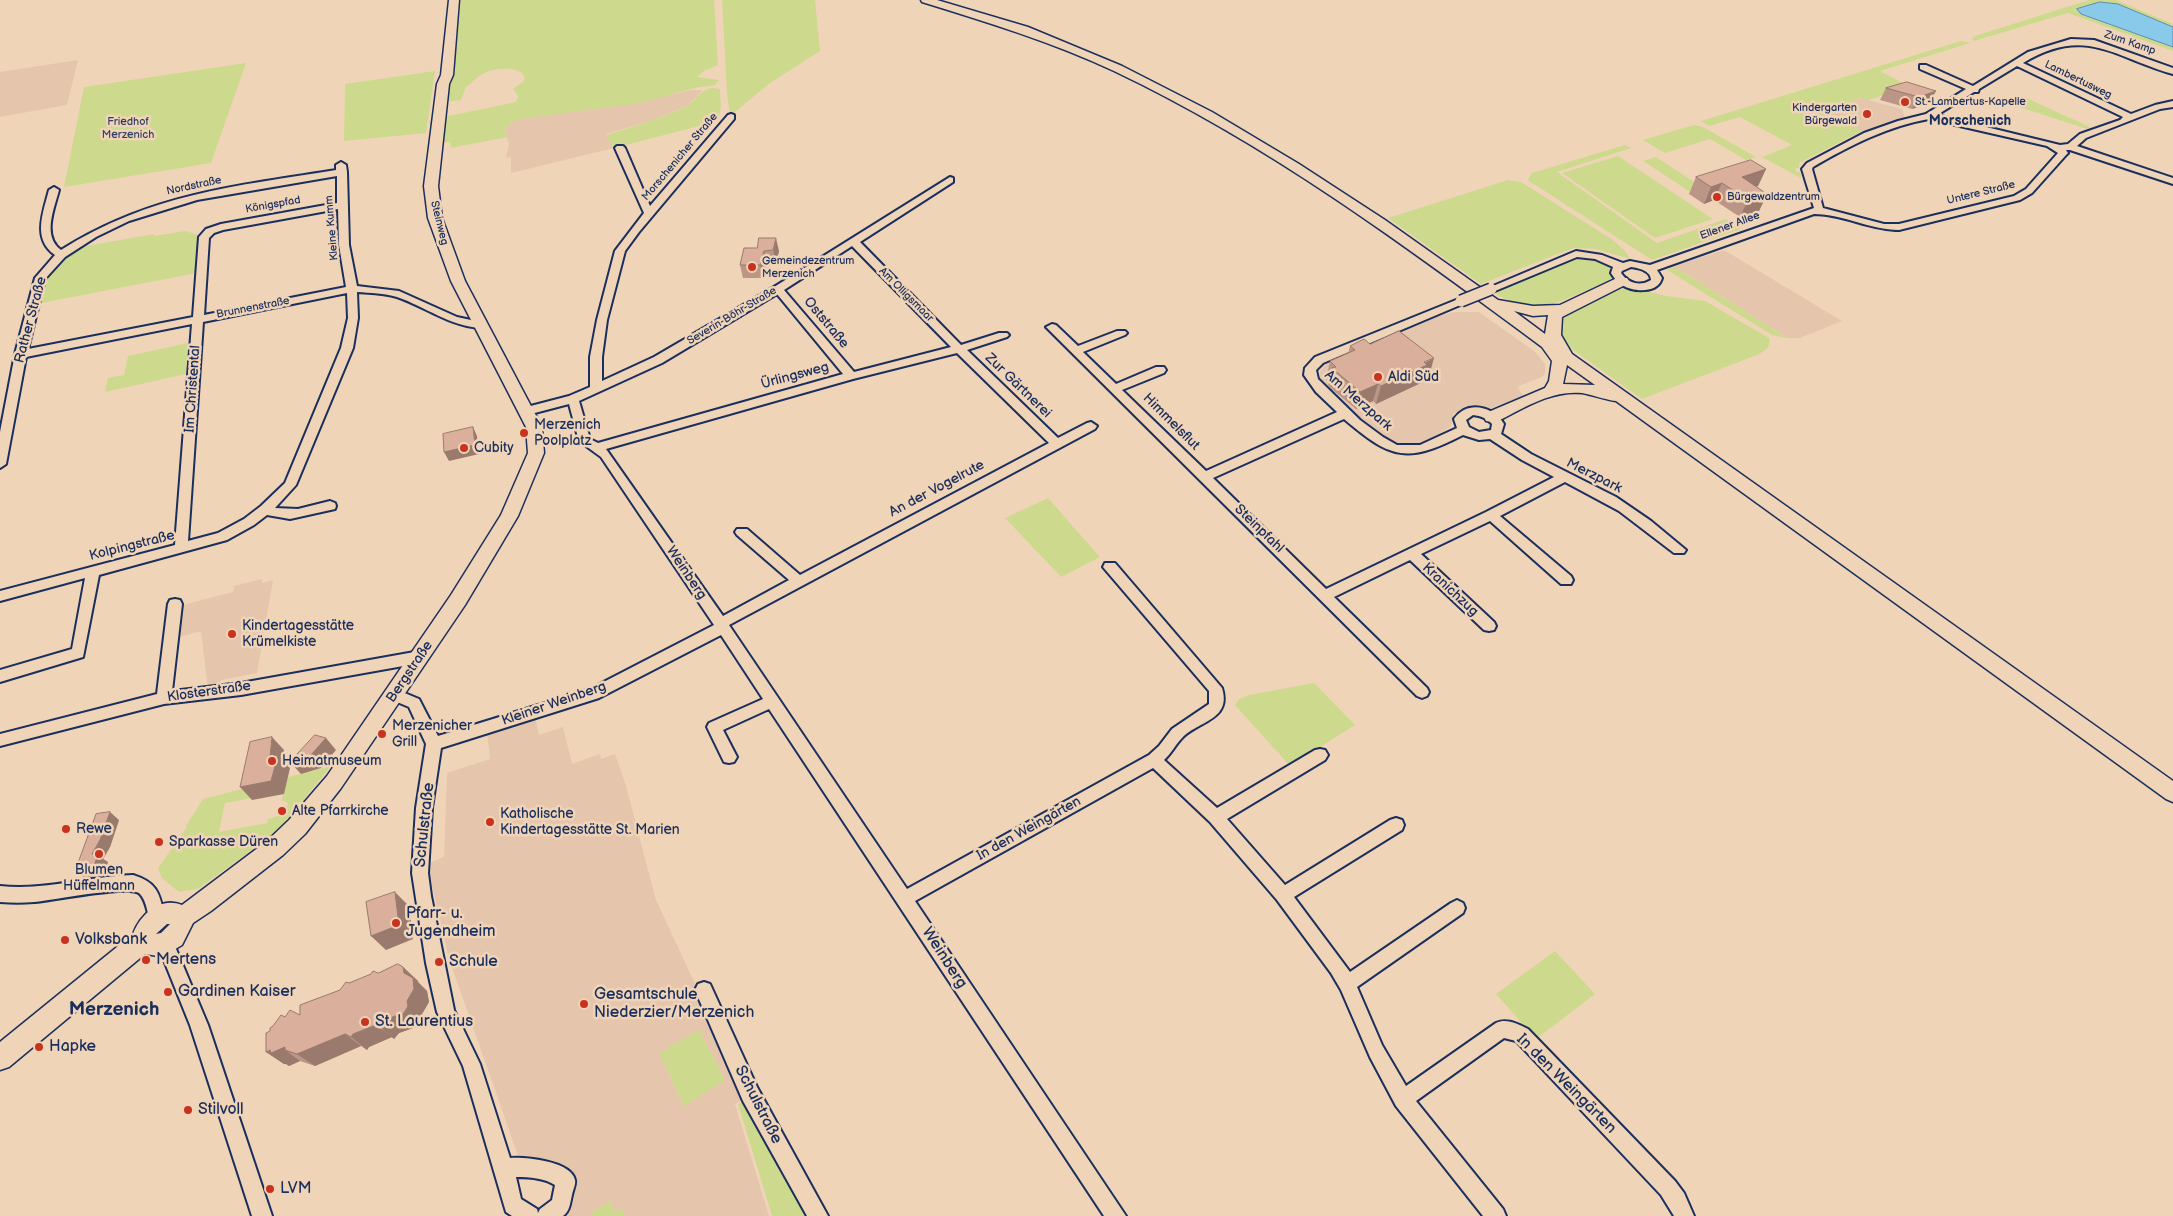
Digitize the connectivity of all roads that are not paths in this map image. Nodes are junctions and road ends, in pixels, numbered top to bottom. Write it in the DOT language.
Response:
graph roads {
  1 [pos="454,0"];
  2 [pos="926,0"];
  3 [pos="2017,63"];
  4 [pos="1923,67"];
  5 [pos="2173,71"];
  6 [pos="1974,90"];
  7 [pos="2173,104"];
  8 [pos="1929,116"];
  9 [pos="732,117"];
  10 [pos="2130,117"];
  11 [pos="2071,147"];
  12 [pos="620,148"];
  13 [pos="2059,148"];
  14 [pos="342,168"];
  15 [pos="950,180"];
  16 [pos="2173,181"];
  17 [pos="54,190"];
  18 [pos="342,205"];
  19 [pos="1819,210"];
  20 [pos="649,214"];
  21 [pos="210,231"];
  22 [pos="853,241"];
  23 [pos="61,255"];
  24 [pos="1650,269"];
  25 [pos="1621,274"];
  26 [pos="352,289"];
  27 [pos="778,289"];
  28 [pos="1489,294"];
  29 [pos="1563,308"];
  30 [pos="198,319"];
  31 [pos="481,325"];
  32 [pos="1052,326"];
  33 [pos="1121,333"];
  34 [pos="1003,335"];
  35 [pos="1547,342"];
  36 [pos="959,348"];
  37 [pos="1077,350"];
  38 [pos="21,354"];
  39 [pos="1569,358"];
  40 [pos="1160,370"];
  41 [pos="851,376"];
  42 [pos="596,388"];
  43 [pos="1116,388"];
  44 [pos="1551,390"];
  45 [pos="574,399"];
  46 [pos="1626,400"];
  47 [pos="527,411"];
  48 [pos="1346,412"];
  49 [pos="1492,417"];
  50 [pos="1091,426"];
  51 [pos="534,427"];
  52 [pos="1464,430"];
  53 [pos="1492,434"];
  54 [pos="1058,444"];
  55 [pos="596,448"];
  56 [pos="0,464"];
  57 [pos="1564,477"];
  58 [pos="1205,478"];
  59 [pos="330,506"];
  60 [pos="266,509"];
  61 [pos="1491,515"];
  62 [pos="742,532"];
  63 [pos="181,549"];
  64 [pos="1680,550"];
  65 [pos="1411,553"];
  66 [pos="1110,567"];
  67 [pos="92,572"];
  68 [pos="1566,580"];
  69 [pos="799,581"];
  70 [pos="1325,595"];
  71 [pos="0,596"];
  72 [pos="176,604"];
  73 [pos="722,625"];
  74 [pos="1489,626"];
  75 [pos="420,657"];
  76 [pos="0,676"];
  77 [pos="1422,692"];
  78 [pos="395,695"];
  79 [pos="164,698"];
  80 [pos="772,700"];
  81 [pos="0,740"];
  82 [pos="434,744"];
  83 [pos="729,756"];
  84 [pos="1320,756"];
  85 [pos="1154,760"];
  86 [pos="2173,793"];
  87 [pos="1216,817"];
  88 [pos="1396,825"];
  89 [pos="0,894"];
  90 [pos="1283,896"];
  91 [pos="904,899"];
  92 [pos="1457,908"];
  93 [pos="157,917"];
  94 [pos="180,918"];
  95 [pos="155,942"];
  96 [pos="1347,984"];
  97 [pos="704,990"];
  98 [pos="0,1058"];
  99 [pos="1403,1099"];
  100 [pos="504,1168"];
  101 [pos="262,1216"];
  102 [pos="530,1216"];
  103 [pos="547,1216"];
  104 [pos="818,1216"];
  105 [pos="1116,1216"];
  106 [pos="1496,1216"];
  107 [pos="1684,1216"];
  1 -- 31 [label="main road, Steinweg"];
  2 -- 28 [label="main road"];
  3 -- 5 [label="street, Zum Kamp"];
  3 -- 6 [label="street"];
  3 -- 10 [label="street, Lambertusweg"];
  4 -- 6 [label="street"];
  6 -- 8 [label="street"];
  7 -- 10 [label="street"];
  8 -- 13 [label="street"];
  8 -- 19 [label="street"];
  9 -- 20 [label="street, Morschenicher Straße"];
  10 -- 11 [label="street"];
  11 -- 13 [label="street"];
  11 -- 16 [label="street"];
  12 -- 20 [label="street, Morschenicher Straße"];
  13 -- 19 [label="street, Untere Straße"];
  14 -- 18 [label="street, Kleine Kumm"];
  14 -- 23 [label="street, Nordstraße"];
  15 -- 22 [label="street, Severin-Böhr-Straße"];
  17 -- 23 [label="street"];
  18 -- 21 [label="street, Königspfad"];
  18 -- 26 [label="street, Kleine Kumm"];
  19 -- 24 [label="street, Ellener Allee"];
  20 -- 42 [label="street, Morschenicher Straße"];
  21 -- 30 [label="street, Im Christental"];
  22 -- 27 [label="street, Severin-Böhr-Straße"];
  22 -- 36 [label="street, Am Olligsmaar"];
  23 -- 38 [label="street, Rather Straße"];
  24 -- 25 [label="street"];
  24 -- 25 [label="street"];
  25 -- 28 [label="street"];
  25 -- 29 [label="main road"];
  26 -- 30 [label="street, Brunnenstraße"];
  26 -- 31 [label="street, Brunnenstraße"];
  26 -- 60 [label="street, Kolpingstraße"];
  27 -- 41 [label="street, Oststraße"];
  27 -- 42 [label="street, Severin-Böhr-Straße"];
  28 -- 29 [label="main road"];
  28 -- 35 [label="main road"];
  28 -- 48 [label="street, Am Merzpark, bridge"];
  29 -- 39 [label="main road"];
  30 -- 38 [label="street, Brunnenstraße"];
  30 -- 63 [label="street, Im Christental"];
  31 -- 47 [label="main road, Steinweg"];
  32 -- 37 [label="street, Himmelsflut"];
  33 -- 37 [label="street"];
  34 -- 36 [label="street, Ürlingsweg"];
  35 -- 39 [label="main road"];
  35 -- 44 [label="main road"];
  36 -- 41 [label="street, Ürlingsweg"];
  36 -- 54 [label="street, Zur Gärtnerei"];
  37 -- 43 [label="street, Himmelsflut"];
  38 -- 56 [label="street, Rather Straße"];
  39 -- 46 [label="main road"];
  40 -- 43 [label="street, Himmelsflut"];
  41 -- 55 [label="street, Ürlingsweg"];
  42 -- 45 [label="street, Severin-Böhr-Straße"];
  43 -- 58 [label="street, Himmelsflut"];
  44 -- 46 [label="main road"];
  44 -- 49 [label="main road"];
  45 -- 47 [label="street, Severin-Böhr-Straße"];
  45 -- 55 [label="street, Weinberg"];
  46 -- 86 [label="main road"];
  47 -- 51 [label="main road, Steinweg"];
  48 -- 52 [label="street, Am Merzpark"];
  48 -- 58 [label="street"];
  49 -- 52 [label="street"];
  49 -- 53 [label="street"];
  50 -- 54 [label="street, An der Vogelrute"];
  51 -- 75 [label="main road, Bergstraße"];
  52 -- 53 [label="street"];
  53 -- 57 [label="street, Merzpark"];
  54 -- 69 [label="street, An der Vogelrute"];
  55 -- 73 [label="street, Weinberg"];
  57 -- 61 [label="street, Kranichzug"];
  57 -- 64 [label="street, Merzpark"];
  58 -- 70 [label="street, Steinpfahl"];
  59 -- 60 [label="street"];
  60 -- 63 [label="street, Kolpingstraße"];
  61 -- 65 [label="street, Kranichzug"];
  61 -- 68 [label="street"];
  62 -- 69 [label="street"];
  63 -- 67 [label="street, Kolpingstraße"];
  65 -- 70 [label="street, Kranichzug"];
  65 -- 74 [label="street, Kranichzug"];
  66 -- 85 [label="street, In den Weingärten"];
  67 -- 71 [label="street, Kolpingstraße"];
  67 -- 76 [label="street"];
  69 -- 73 [label="street, An der Vogelrute"];
  70 -- 77 [label="street, Steinpfahl"];
  72 -- 79 [label="street"];
  73 -- 80 [label="street, Weinberg"];
  73 -- 82 [label="street, Kleiner Weinberg"];
  75 -- 78 [label="main road, Bergstraße"];
  75 -- 79 [label="street, Klosterstraße"];
  78 -- 82 [label="street"];
  78 -- 94 [label="street, Bergstraße"];
  79 -- 81 [label="street, Klosterstraße"];
  80 -- 83 [label="street"];
  80 -- 91 [label="street, Weinberg"];
  82 -- 100 [label="street, Schulstraße"];
  84 -- 87 [label="street"];
  85 -- 87 [label="street"];
  85 -- 91 [label="street, In den Weingärten"];
  87 -- 90 [label="street"];
  88 -- 90 [label="street"];
  89 -- 93 [label="street"];
  90 -- 96 [label="street"];
  91 -- 105 [label="street, Weinberg"];
  92 -- 96 [label="street"];
  93 -- 94 [label="main road"];
  93 -- 95 [label="street"];
  94 -- 95 [label="main road"];
  95 -- 98 [label="main road"];
  95 -- 101 [label="street"];
  96 -- 99 [label="street"];
  97 -- 104 [label="street, Schulstraße"];
  99 -- 106 [label="street"];
  99 -- 107 [label="street, In den Weingärten"];
  100 -- 102 [label="street, Schulstraße"];
  100 -- 103 [label="street"];
}
